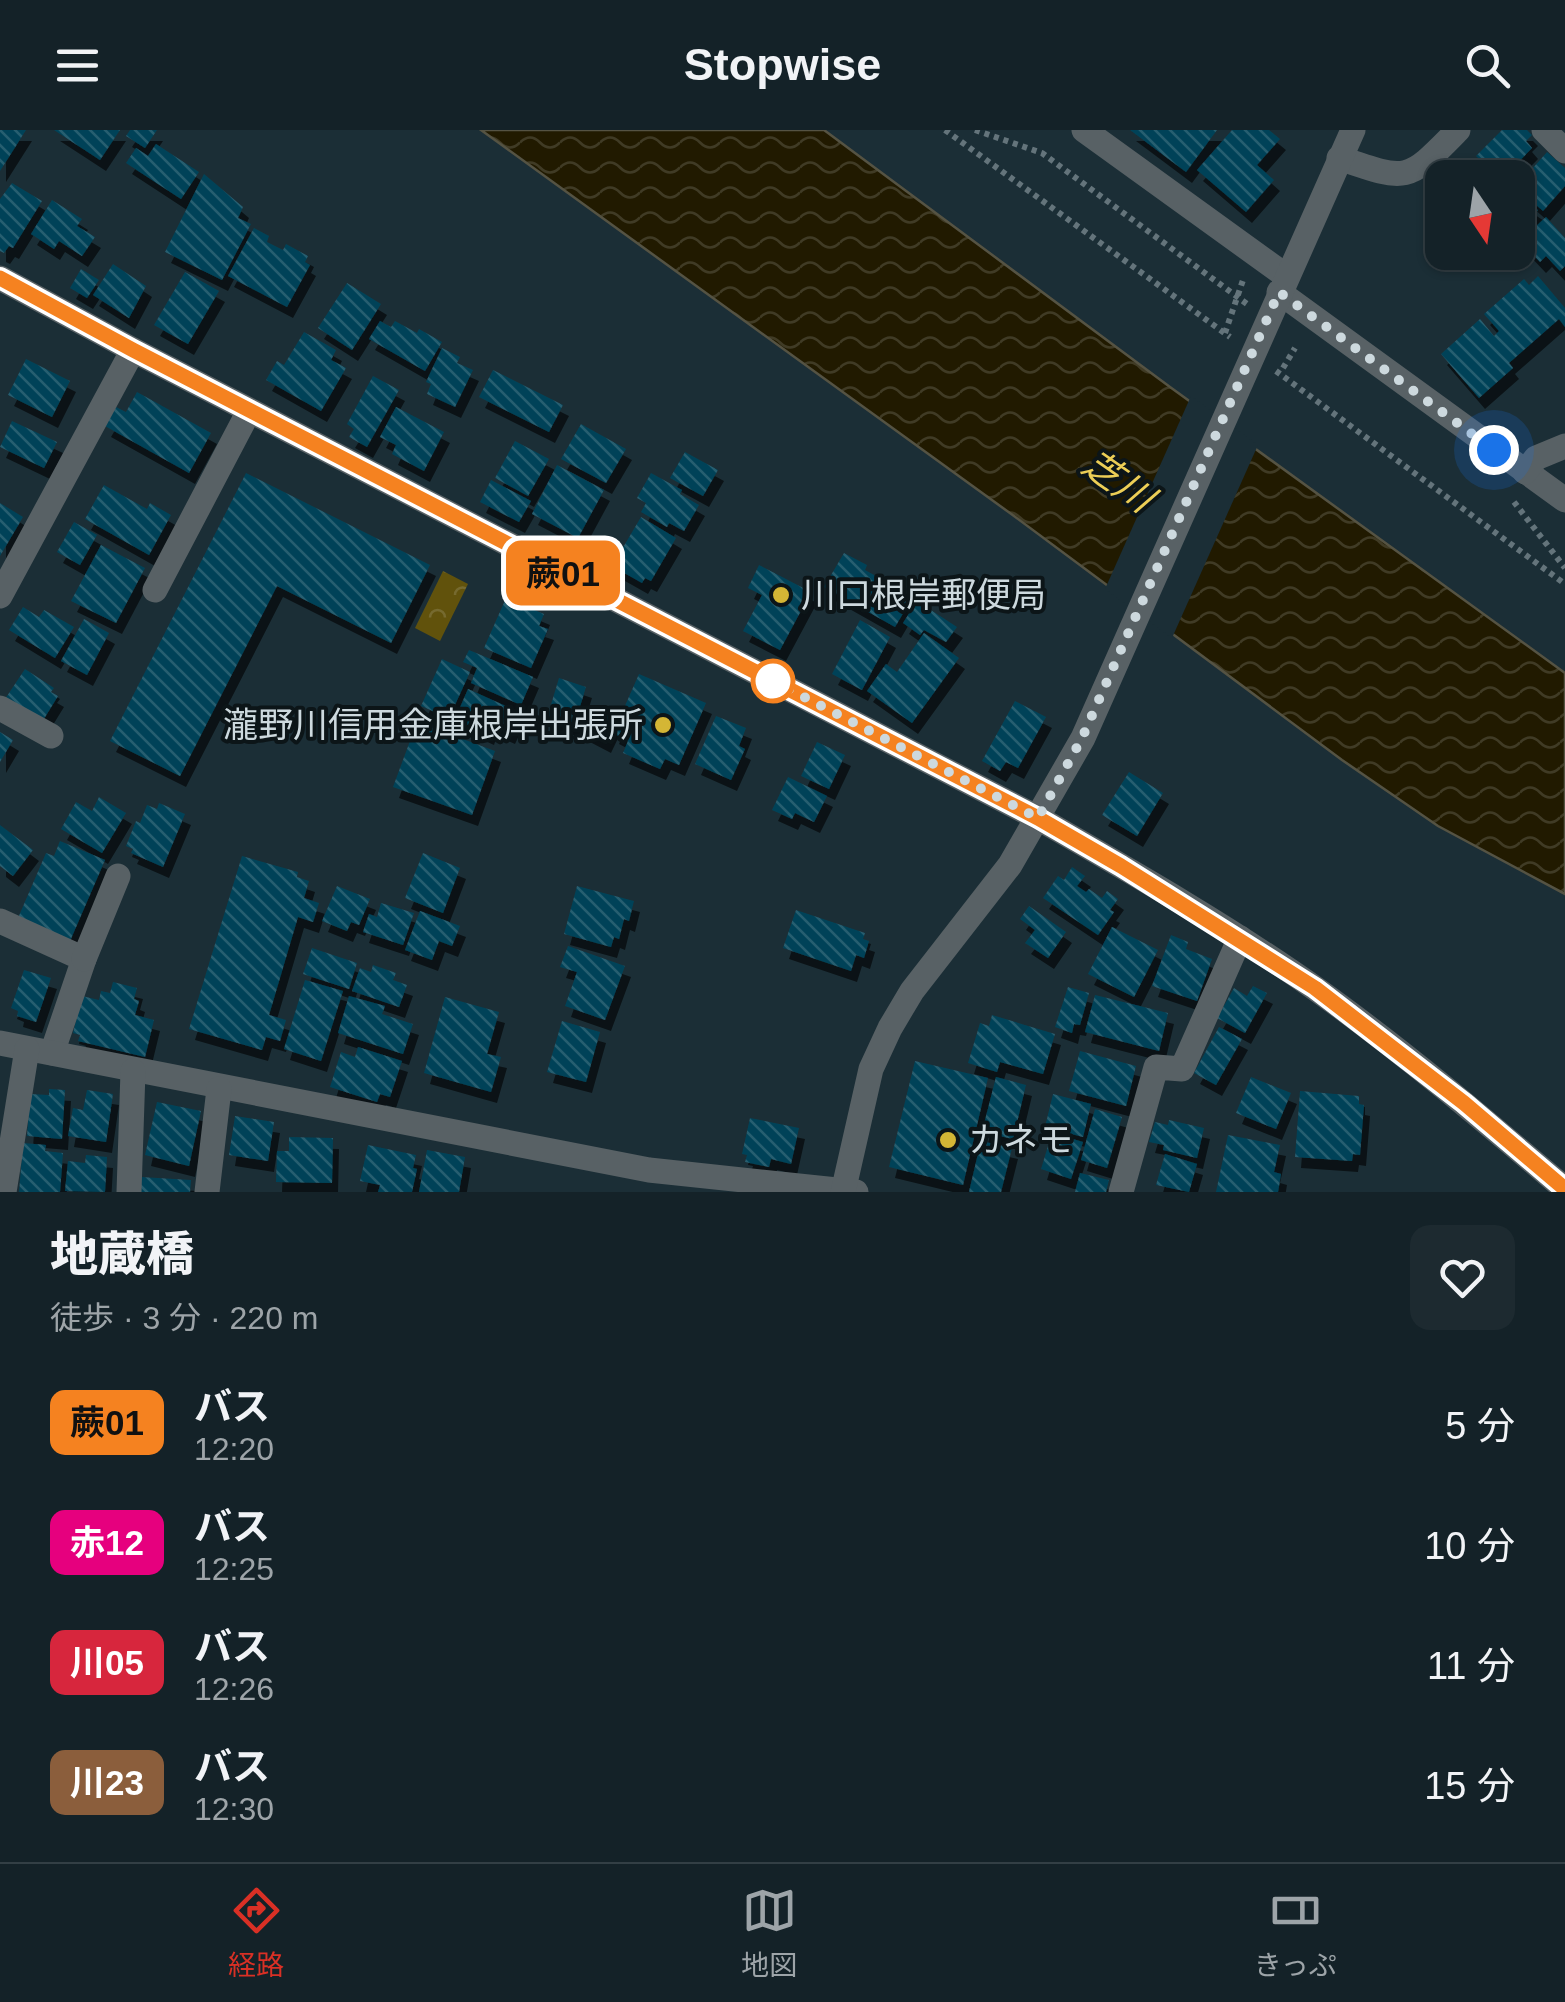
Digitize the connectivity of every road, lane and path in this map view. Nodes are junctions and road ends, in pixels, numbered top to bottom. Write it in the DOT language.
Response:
graph roads {
  1 [pos="945,130"];
  2 [pos="975,130"];
  3 [pos="1084,130"];
  4 [pos="1352,130"];
  5 [pos="1458,130"];
  6 [pos="1544,130"];
  7 [pos="1565,152"];
  8 [pos="1042,153"];
  9 [pos="1339,158"];
  10 [pos="0,278"];
  11 [pos="1244,278"];
  12 [pos="1282,284"];
  13 [pos="1225,333"];
  14 [pos="1295,348"];
  15 [pos="133,350"];
  16 [pos="1252,354"];
  17 [pos="1280,374"];
  18 [pos="249,411"];
  19 [pos="1565,446"];
  20 [pos="1525,472"];
  21 [pos="1512,499"];
  22 [pos="1565,500"];
  23 [pos="1565,568"];
  24 [pos="1565,584"];
  25 [pos="154,590"];
  26 [pos="0,596"];
  27 [pos="0,708"];
  28 [pos="52,736"];
  29 [pos="1038,818"];
  30 [pos="118,876"];
  31 [pos="0,921"];
  32 [pos="1240,938"];
  33 [pos="84,959"];
  34 [pos="0,1043"];
  35 [pos="40,1051"];
  36 [pos="133,1070"];
  37 [pos="219,1088"];
  38 [pos="1565,1189"];
  39 [pos="848,1191"];
  40 [pos="4,1192"];
  41 [pos="129,1192"];
  42 [pos="207,1192"];
  43 [pos="1121,1192"];
  1 -- 13 [label="path"];
  2 -- 8 [label="path"];
  3 -- 12 [label="street"];
  4 -- 9 [label="street"];
  5 -- 9 [label="street"];
  6 -- 7 [label="street"];
  9 -- 12 [label="street"];
  10 -- 15 [label="street"];
  11 -- 13 [label="path"];
  12 -- 16 [label="street"];
  12 -- 20 [label="street"];
  13 -- 16 [label="path"];
  14 -- 17 [label="path"];
  15 -- 18 [label="street"];
  15 -- 26 [label="street"];
  16 -- 17 [label="path"];
  16 -- 29 [label="street"];
  17 -- 24 [label="path"];
  18 -- 25 [label="street"];
  18 -- 29 [label="street"];
  19 -- 20 [label="street"];
  20 -- 22 [label="street"];
  21 -- 23 [label="path"];
  27 -- 28 [label="street"];
  29 -- 32 [label="street"];
  29 -- 39 [label="street"];
  30 -- 33 [label="street"];
  31 -- 33 [label="street"];
  32 -- 38 [label="street"];
  32 -- 43 [label="street"];
  33 -- 35 [label="street"];
  34 -- 35 [label="street"];
  35 -- 36 [label="street"];
  35 -- 40 [label="street"];
  36 -- 37 [label="street"];
  36 -- 41 [label="street"];
  37 -- 39 [label="street"];
  37 -- 42 [label="street"];
}
